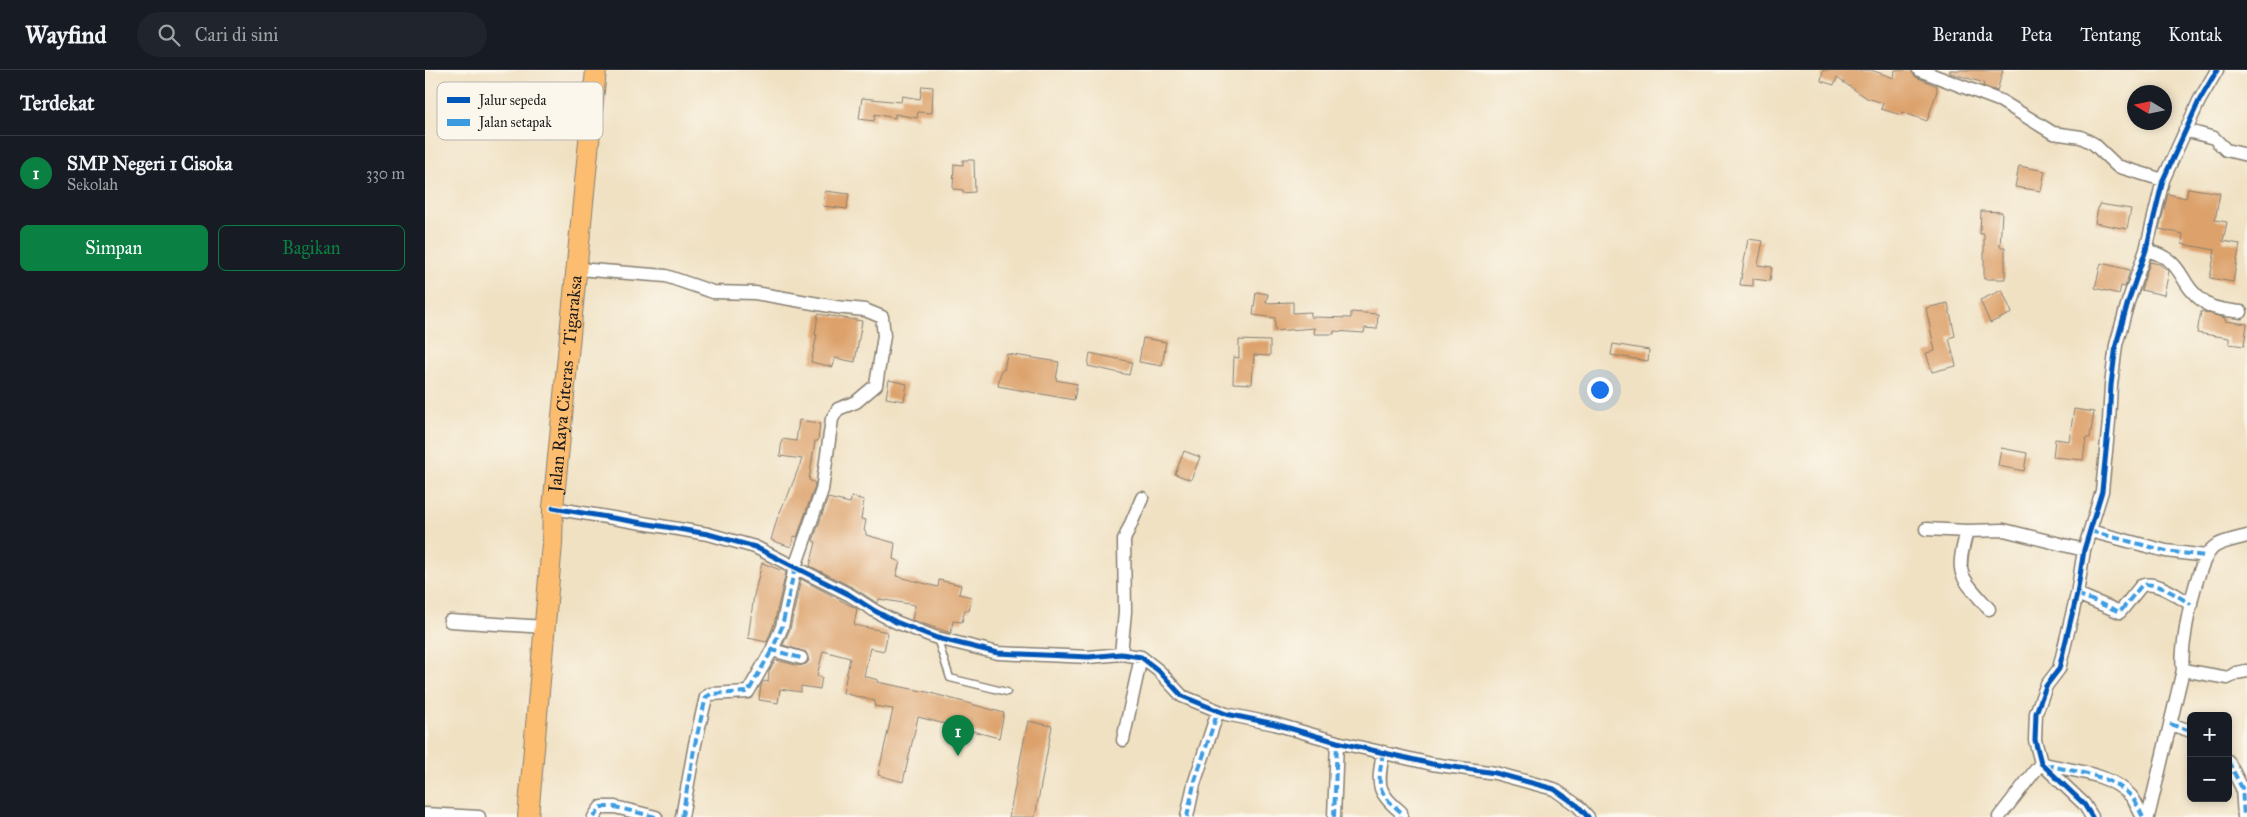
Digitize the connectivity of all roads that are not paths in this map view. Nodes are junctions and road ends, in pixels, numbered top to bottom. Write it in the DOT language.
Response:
graph roads {
  1 [pos="1919,70"];
  2 [pos="2217,70"];
  3 [pos="2185,130"];
  4 [pos="590,140"];
  5 [pos="2247,155"];
  6 [pos="2163,180"];
  7 [pos="2146,250"];
  8 [pos="578,269"];
  9 [pos="2241,312"];
  10 [pos="1142,498"];
  11 [pos="553,508"];
  12 [pos="1925,529"];
  13 [pos="1967,531"];
  14 [pos="2090,531"];
  15 [pos="2247,536"];
  16 [pos="2084,550"];
  17 [pos="2206,556"];
  18 [pos="795,566"];
  19 [pos="2077,594"];
  20 [pos="2191,604"];
  21 [pos="1989,608"];
  22 [pos="451,621"];
  23 [pos="545,627"];
  24 [pos="937,638"];
  25 [pos="772,650"];
  26 [pos="1121,654"];
  27 [pos="1141,657"];
  28 [pos="801,658"];
  29 [pos="2183,670"];
  30 [pos="2247,671"];
  31 [pos="1007,692"];
  32 [pos="1218,711"];
  33 [pos="2170,724"];
  34 [pos="2187,730"];
  35 [pos="1123,740"];
  36 [pos="1337,742"];
  37 [pos="1383,752"];
  38 [pos="2041,764"];
  39 [pos="2232,769"];
  40 [pos="1577,811"];
  41 [pos="425,814"];
  42 [pos="479,817"];
  43 [pos="528,817"];
  44 [pos="594,817"];
  45 [pos="656,817"];
  46 [pos="682,817"];
  47 [pos="1187,817"];
  48 [pos="1334,817"];
  49 [pos="1401,817"];
  50 [pos="1588,817"];
  51 [pos="1999,817"];
  52 [pos="2092,817"];
  53 [pos="2143,817"];
  54 [pos="2148,817"];
  55 [pos="2245,817"];
  1 -- 6 [label="street"];
  2 -- 3 [label="street"];
  3 -- 5 [label="street"];
  3 -- 6 [label="street"];
  4 -- 8 [label="main road, Jalan Raya Citeras - Tigaraksa"];
  6 -- 7 [label="street"];
  7 -- 9 [label="street"];
  7 -- 14 [label="street"];
  8 -- 11 [label="main road, Jalan Raya Citeras - Tigaraksa"];
  8 -- 18 [label="street"];
  10 -- 26 [label="street"];
  11 -- 18 [label="street"];
  11 -- 23 [label="main road, Jalan Raya Citeras - Tigaraksa"];
  12 -- 13 [label="street"];
  13 -- 16 [label="street"];
  13 -- 21 [label="street"];
  14 -- 16 [label="street"];
  14 -- 17 [label="street"];
  15 -- 17 [label="street"];
  16 -- 19 [label="street"];
  17 -- 20 [label="street"];
  18 -- 24 [label="street"];
  18 -- 25 [label="street"];
  19 -- 20 [label="street"];
  19 -- 38 [label="street"];
  20 -- 29 [label="street"];
  22 -- 23 [label="street"];
  23 -- 43 [label="main road, Jalan Raya Citeras - Tigaraksa"];
  24 -- 26 [label="street"];
  24 -- 31 [label="lane"];
  25 -- 28 [label="street"];
  25 -- 46 [label="street"];
  26 -- 27 [label="street"];
  27 -- 32 [label="street"];
  27 -- 35 [label="street"];
  29 -- 30 [label="street"];
  29 -- 33 [label="street"];
  32 -- 36 [label="street"];
  32 -- 47 [label="street"];
  33 -- 34 [label="street"];
  33 -- 54 [label="street"];
  36 -- 37 [label="street"];
  36 -- 48 [label="street"];
  37 -- 40 [label="street"];
  37 -- 49 [label="street"];
  38 -- 51 [label="street"];
  38 -- 52 [label="street"];
  38 -- 53 [label="street"];
  39 -- 55 [label="street"];
  40 -- 50 [label="street"];
  41 -- 42 [label="street"];
  44 -- 45 [label="street"];
}
